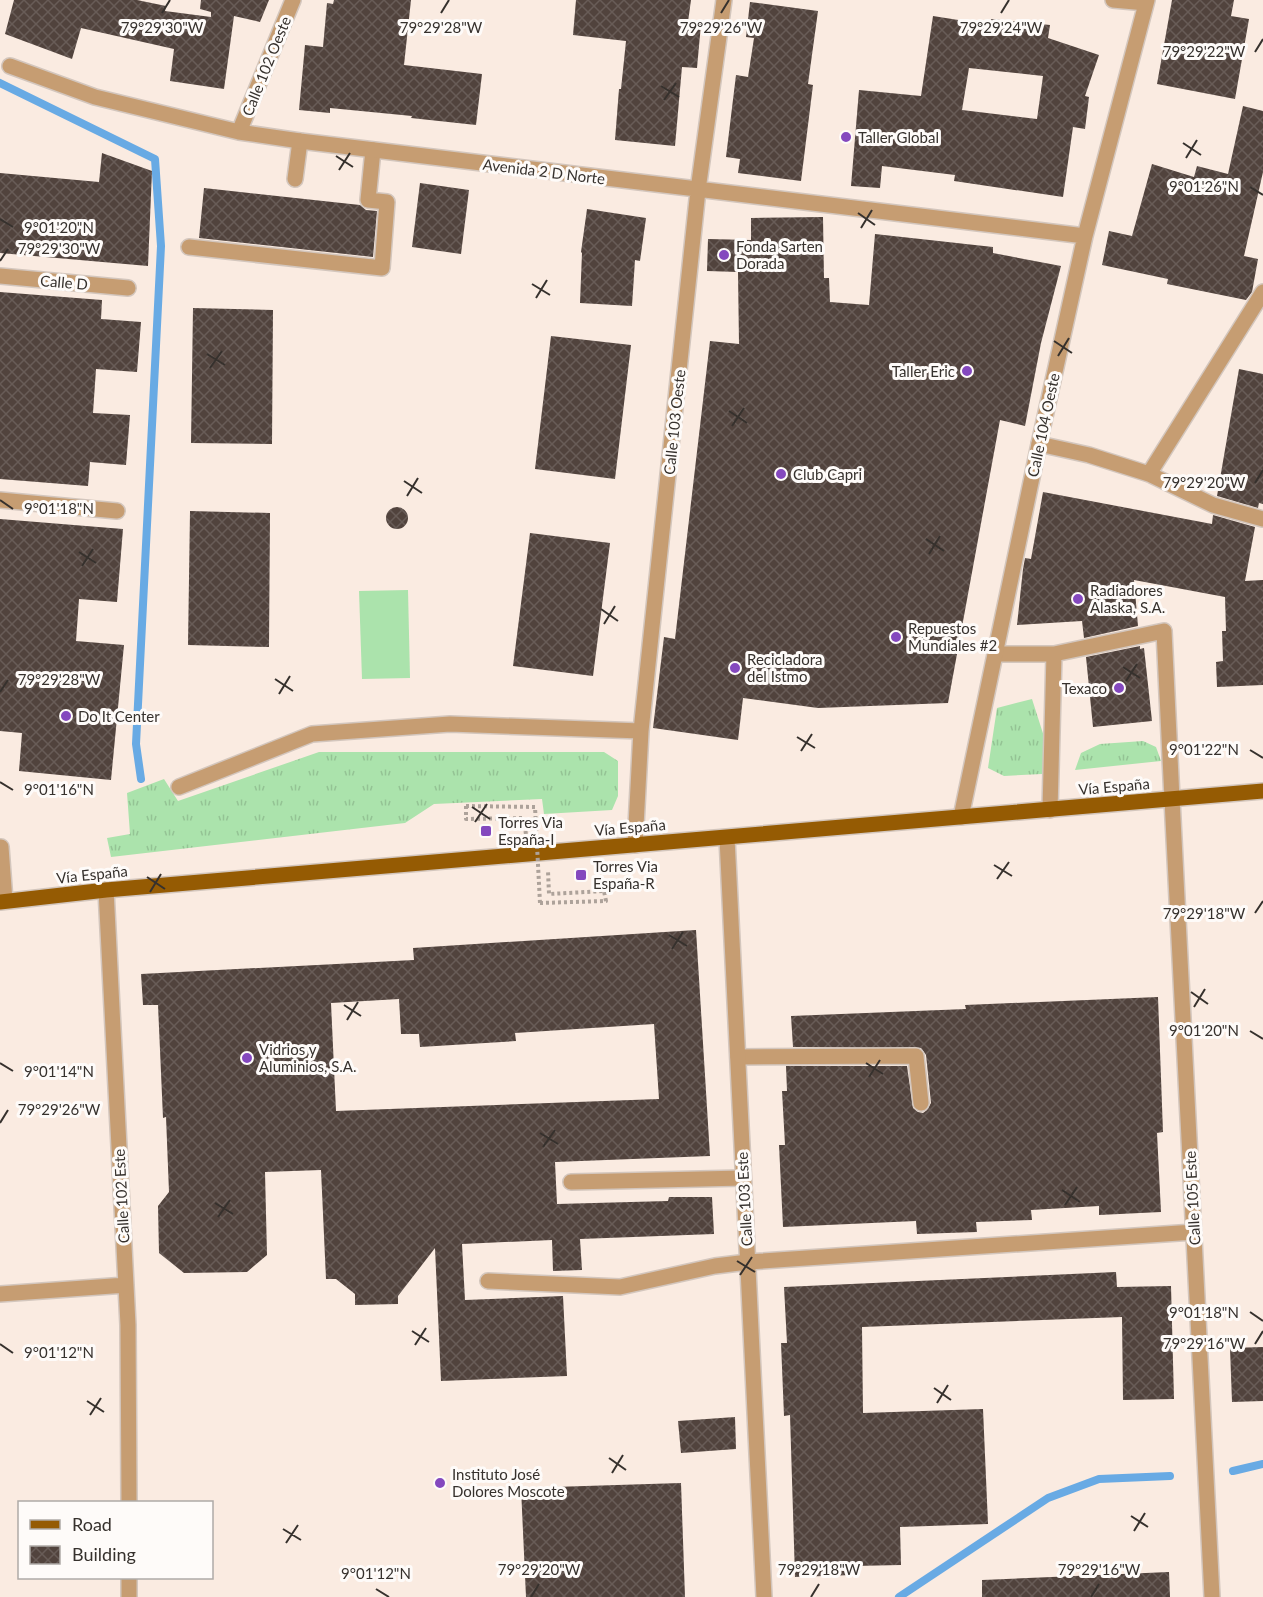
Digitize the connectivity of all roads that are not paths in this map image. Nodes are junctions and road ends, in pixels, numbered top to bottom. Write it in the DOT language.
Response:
graph roads {
  1 [pos="293,0"];
  2 [pos="724,0"];
  3 [pos="1113,0"];
  4 [pos="1146,1"];
  5 [pos="10,66"];
  6 [pos="239,132"];
  7 [pos="300,141"];
  8 [pos="373,150"];
  9 [pos="295,179"];
  10 [pos="698,190"];
  11 [pos="1085,236"];
  12 [pos="189,247"];
  13 [pos="0,276"];
  14 [pos="128,288"];
  15 [pos="1263,292"];
  16 [pos="1039,444"];
  17 [pos="1149,474"];
  18 [pos="0,500"];
  19 [pos="117,511"];
  20 [pos="1263,519"];
  21 [pos="996,654"];
  22 [pos="1054,654"];
  23 [pos="641,731"];
  24 [pos="179,787"];
  25 [pos="1263,791"];
  26 [pos="1172,799"];
  27 [pos="1050,810"];
  28 [pos="961,817"];
  29 [pos="727,838"];
  30 [pos="635,845"];
  31 [pos="1,847"];
  32 [pos="106,890"];
  33 [pos="3,901"];
  34 [pos="738,1057"];
  35 [pos="921,1104"];
  36 [pos="743,1178"];
  37 [pos="571,1182"];
  38 [pos="1194,1232"];
  39 [pos="748,1262"];
  40 [pos="488,1281"];
  41 [pos="126,1285"];
  42 [pos="0,1294"];
  43 [pos="129,1501"];
  44 [pos="129,1579"];
  45 [pos="129,1597"];
  46 [pos="764,1597"];
  47 [pos="1212,1597"];
  1 -- 6 [label="street, Calle 102 Oeste"];
  2 -- 10 [label="street, Calle 103 Oeste"];
  3 -- 4 [label="street"];
  4 -- 11 [label="street, Calle 104 Oeste"];
  5 -- 6 [label="street, Avenida 2 D Norte"];
  6 -- 7 [label="street, Avenida 2 D Norte"];
  7 -- 8 [label="street, Avenida 2 D Norte"];
  7 -- 9 [label="street"];
  8 -- 10 [label="street, Avenida 2 D Norte"];
  8 -- 12 [label="street"];
  10 -- 11 [label="street, Avenida 2 D Norte"];
  10 -- 23 [label="street, Calle 103 Oeste"];
  11 -- 16 [label="street, Calle 104 Oeste"];
  13 -- 14 [label="street, Calle D"];
  15 -- 17 [label="street"];
  16 -- 17 [label="street"];
  16 -- 21 [label="street, Calle 104 Oeste"];
  17 -- 20 [label="street"];
  18 -- 19 [label="street"];
  21 -- 22 [label="street"];
  21 -- 28 [label="street, Calle 104 Oeste"];
  22 -- 26 [label="street, Calle 105 Este"];
  22 -- 27 [label="street"];
  23 -- 24 [label="street"];
  23 -- 30 [label="street, Calle 103 Oeste"];
  25 -- 26 [label="main road, Vía España"];
  26 -- 27 [label="main road, Vía España"];
  26 -- 38 [label="street, Calle 105 Este"];
  27 -- 28 [label="main road, Vía España"];
  28 -- 29 [label="main road, Vía España"];
  29 -- 30 [label="main road, Vía España"];
  29 -- 34 [label="street, Calle 103 Este"];
  30 -- 32 [label="main road, Vía España"];
  31 -- 33 [label="street"];
  32 -- 33 [label="main road, Vía España"];
  32 -- 41 [label="street, Calle 102 Este"];
  34 -- 35 [label="street"];
  34 -- 36 [label="street, Calle 103 Este"];
  36 -- 37 [label="street"];
  36 -- 39 [label="street, Calle 103 Este"];
  38 -- 39 [label="street"];
  38 -- 47 [label="street, Calle 105 Este"];
  39 -- 40 [label="street"];
  39 -- 46 [label="street, Calle 103 Este"];
  41 -- 42 [label="street"];
  41 -- 43 [label="street, Calle 102 Este"];
  44 -- 45 [label="street"];
}
